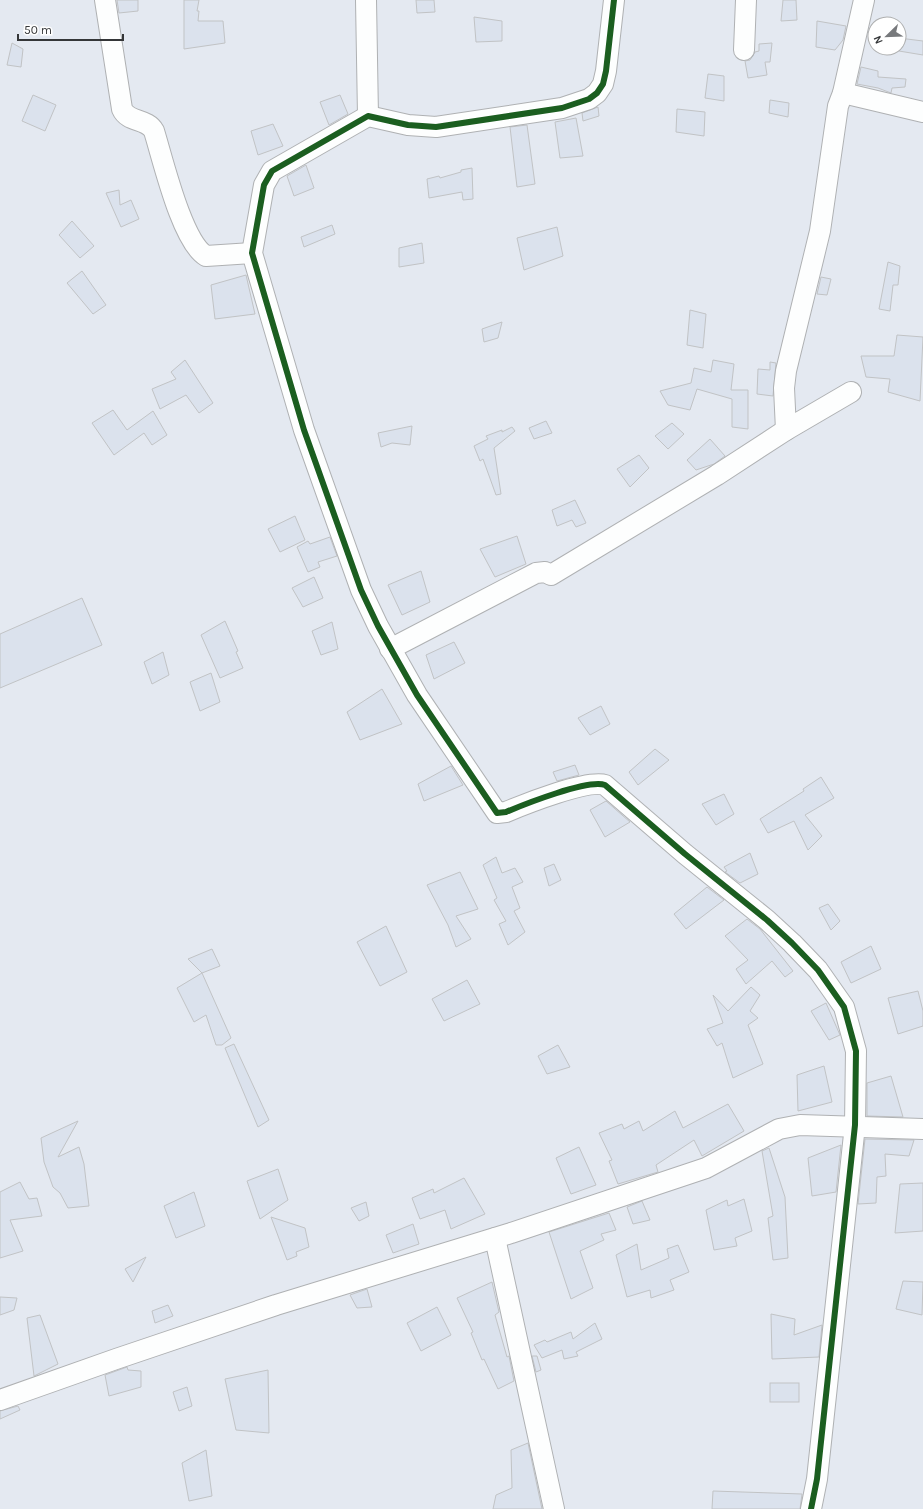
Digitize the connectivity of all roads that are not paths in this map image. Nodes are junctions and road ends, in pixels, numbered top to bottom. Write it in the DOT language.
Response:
graph roads {
  1 [pos="105,0"];
  2 [pos="366,0"];
  3 [pos="614,0"];
  4 [pos="746,0"];
  5 [pos="864,0"];
  6 [pos="744,50"];
  7 [pos="843,93"];
  8 [pos="923,112"];
  9 [pos="368,116"];
  10 [pos="252,253"];
  11 [pos="850,392"];
  12 [pos="786,430"];
  13 [pos="390,649"];
  14 [pos="855,1125"];
  15 [pos="923,1129"];
  16 [pos="495,1238"];
  17 [pos="0,1400"];
  18 [pos="554,1509"];
  19 [pos="811,1509"];
  1 -- 10 [label="street"];
  2 -- 9 [label="street"];
  3 -- 9 [label="street"];
  4 -- 6 [label="street"];
  5 -- 7 [label="street"];
  7 -- 8 [label="street"];
  7 -- 12 [label="street"];
  9 -- 10 [label="street"];
  10 -- 13 [label="street"];
  11 -- 12 [label="street"];
  12 -- 13 [label="street"];
  13 -- 14 [label="street"];
  14 -- 15 [label="street"];
  14 -- 16 [label="street"];
  14 -- 19 [label="street"];
  16 -- 17 [label="street"];
  16 -- 18 [label="street"];
}
